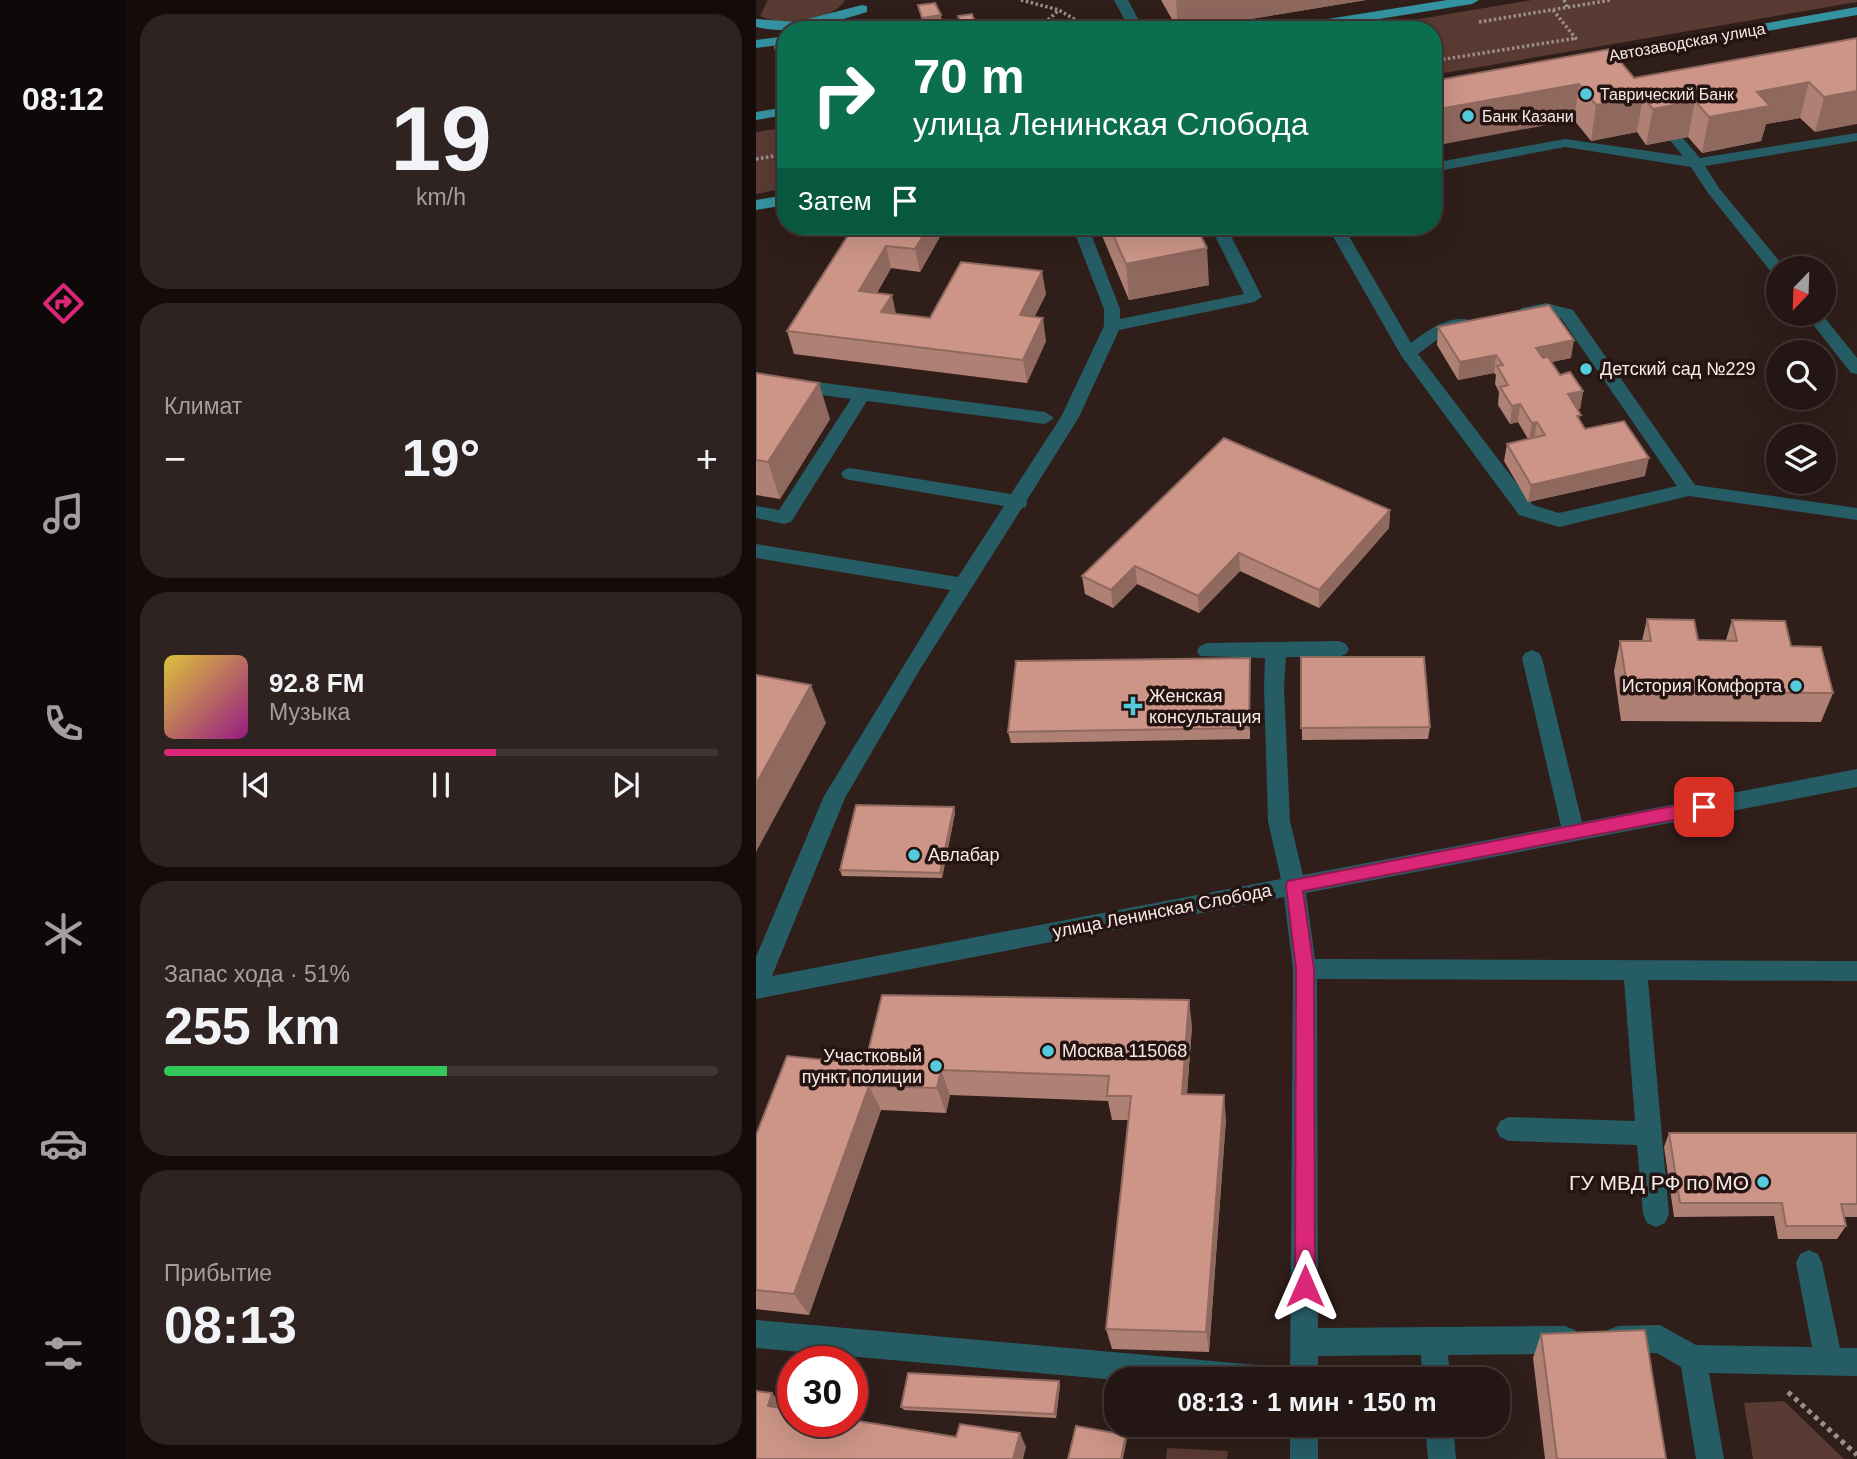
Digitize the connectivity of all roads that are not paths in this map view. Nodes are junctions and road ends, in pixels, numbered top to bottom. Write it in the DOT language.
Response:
graph roads {
  1 [pos="1121,0"];
  2 [pos="1472,0"];
  3 [pos="865,4"];
  4 [pos="1857,11"];
  5 [pos="820,21"];
  6 [pos="847,21"];
  7 [pos="1132,21"];
  8 [pos="1340,21"];
  9 [pos="756,23"];
  10 [pos="777,26"];
  11 [pos="777,41"];
  12 [pos="756,44"];
  13 [pos="1604,56"];
  14 [pos="1568,62"];
  15 [pos="1616,69"];
  16 [pos="777,112"];
  17 [pos="756,116"];
  18 [pos="1857,137"];
  19 [pos="1676,139"];
  20 [pos="1696,163"];
  21 [pos="1442,166"];
  22 [pos="777,202"];
  23 [pos="756,205"];
  24 [pos="1083,235"];
  25 [pos="1222,235"];
  26 [pos="1340,235"];
  27 [pos="1766,256"];
  28 [pos="1506,316"];
  29 [pos="1480,321"];
  30 [pos="1112,326"];
  31 [pos="1822,326"];
  32 [pos="1408,353"];
  33 [pos="1857,369"];
  34 [pos="756,380"];
  35 [pos="862,395"];
  36 [pos="1045,418"];
  37 [pos="850,474"];
  38 [pos="1689,490"];
  39 [pos="1019,502"];
  40 [pos="756,512"];
  41 [pos="1857,514"];
  42 [pos="756,551"];
  43 [pos="965,585"];
  44 [pos="1339,649"];
  45 [pos="1276,650"];
  46 [pos="1207,651"];
  47 [pos="1532,658"];
  48 [pos="1857,778"];
  49 [pos="1573,832"];
  50 [pos="1294,886"];
  51 [pos="1305,969"];
  52 [pos="1635,970"];
  53 [pos="1857,971"];
  54 [pos="756,987"];
  55 [pos="1509,1129"];
  56 [pos="1647,1133"];
  57 [pos="1656,1214"];
  58 [pos="1809,1263"];
  59 [pos="756,1334"];
  60 [pos="1434,1340"];
  61 [pos="1305,1342"];
  62 [pos="1693,1359"];
  63 [pos="1829,1362"];
  64 [pos="1857,1362"];
  65 [pos="1123,1367"];
  66 [pos="1304,1367"];
  67 [pos="1436,1367"];
  68 [pos="1304,1437"];
  69 [pos="1441,1437"];
  70 [pos="1304,1459"];
  71 [pos="1442,1459"];
  72 [pos="1710,1459"];
  1 -- 7 [label="street"];
  2 -- 8 [label="main road"];
  3 -- 5 [label="main road"];
  3 -- 6 [label="main road"];
  4 -- 13 [label="main road, Автозаводская улица"];
  9 -- 10 [label="main road"];
  11 -- 12 [label="main road"];
  13 -- 14 [label="main road, Автозаводская улица"];
  13 -- 15 [label="street"];
  16 -- 17 [label="main road"];
  18 -- 20 [label="street"];
  19 -- 20 [label="street"];
  20 -- 21 [label="street"];
  20 -- 27 [label="street"];
  22 -- 23 [label="main road"];
  24 -- 30 [label="street"];
  25 -- 30 [label="street"];
  26 -- 32 [label="street"];
  28 -- 38 [label="street"];
  29 -- 32 [label="street"];
  30 -- 39 [label="street"];
  31 -- 33 [label="street"];
  32 -- 38 [label="street"];
  34 -- 35 [label="street"];
  35 -- 36 [label="street"];
  35 -- 40 [label="street"];
  37 -- 39 [label="street"];
  38 -- 41 [label="street"];
  39 -- 43 [label="street"];
  42 -- 43 [label="street"];
  43 -- 54 [label="street"];
  44 -- 45 [label="street"];
  45 -- 46 [label="street"];
  45 -- 50 [label="street"];
  47 -- 49 [label="street"];
  48 -- 49 [label="street, улица Ленинская Слобода"];
  49 -- 50 [label="street, улица Ленинская Слобода"];
  50 -- 51 [label="street"];
  50 -- 54 [label="street, улица Ленинская Слобода"];
  51 -- 52 [label="street"];
  51 -- 61 [label="street"];
  52 -- 53 [label="street"];
  52 -- 56 [label="street"];
  55 -- 56 [label="street"];
  56 -- 57 [label="street"];
  58 -- 63 [label="street"];
  59 -- 65 [label="street"];
  60 -- 61 [label="street"];
  60 -- 62 [label="street"];
  60 -- 67 [label="street"];
  61 -- 66 [label="street"];
  62 -- 63 [label="street"];
  62 -- 72 [label="street"];
  63 -- 64 [label="street"];
  68 -- 70 [label="street"];
  69 -- 71 [label="street"];
}
